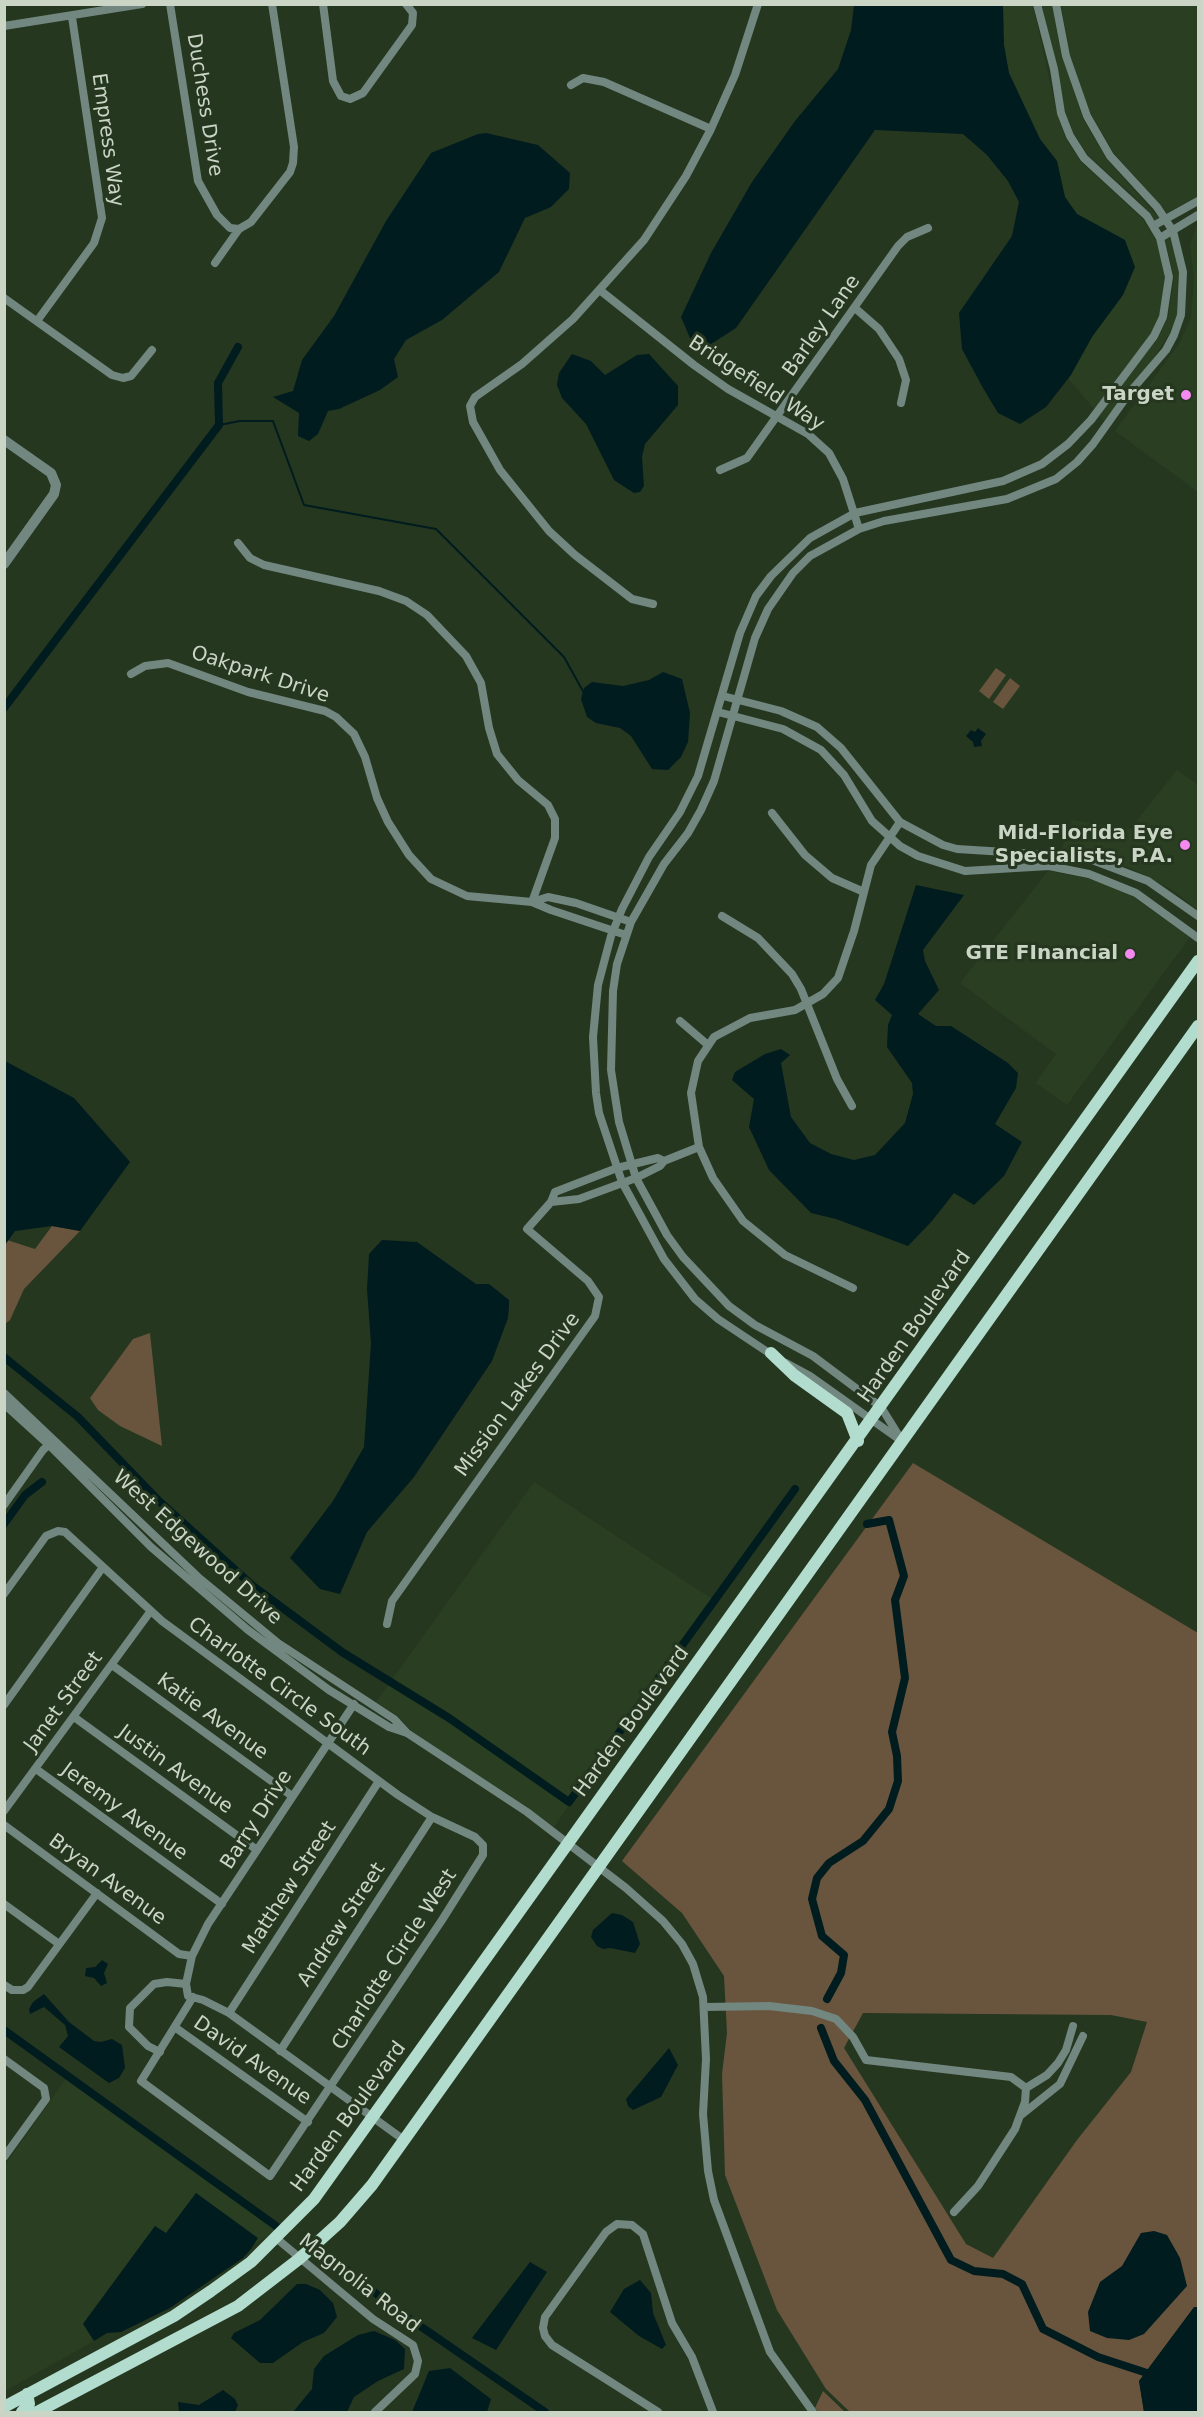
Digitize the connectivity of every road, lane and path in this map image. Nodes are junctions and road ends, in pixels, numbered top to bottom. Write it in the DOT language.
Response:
graph roads {
  1 [pos="142,4"];
  2 [pos="171,4"];
  3 [pos="272,4"];
  4 [pos="323,4"];
  5 [pos="406,4"];
  6 [pos="758,4"];
  7 [pos="1037,4"];
  8 [pos="1056,4"];
  9 [pos="72,17"];
  10 [pos="4,26"];
  11 [pos="571,85"];
  12 [pos="711,129"];
  13 [pos="1198,201"];
  14 [pos="1198,215"];
  15 [pos="1165,219"];
  16 [pos="1153,226"];
  17 [pos="928,228"];
  18 [pos="239,229"];
  19 [pos="1173,231"];
  20 [pos="1160,238"];
  21 [pos="215,263"];
  22 [pos="601,291"];
  23 [pos="4,297"];
  24 [pos="855,308"];
  25 [pos="37,321"];
  26 [pos="152,350"];
  27 [pos="901,404"];
  28 [pos="778,416"];
  29 [pos="4,440"];
  30 [pos="720,470"];
  31 [pos="855,513"];
  32 [pos="859,529"];
  33 [pos="238,543"];
  34 [pos="4,564"];
  35 [pos="653,604"];
  36 [pos="131,674"];
  37 [pos="723,696"];
  38 [pos="737,699"];
  39 [pos="718,712"];
  40 [pos="733,715"];
  41 [pos="772,813"];
  42 [pos="900,822"];
  43 [pos="889,837"];
  44 [pos="864,892"];
  45 [pos="532,902"];
  46 [pos="573,903"];
  47 [pos="722,916"];
  48 [pos="1198,916"];
  49 [pos="571,917"];
  50 [pos="618,917"];
  51 [pos="630,922"];
  52 [pos="613,931"];
  53 [pos="626,935"];
  54 [pos="1198,938"];
  55 [pos="1198,961"];
  56 [pos="806,1004"];
  57 [pos="680,1021"];
  58 [pos="1198,1026"];
  59 [pos="708,1045"];
  60 [pos="852,1106"];
  61 [pos="699,1147"];
  62 [pos="664,1161"];
  63 [pos="632,1165"];
  64 [pos="617,1168"];
  65 [pos="636,1178"];
  66 [pos="585,1181"];
  67 [pos="622,1182"];
  68 [pos="590,1194"];
  69 [pos="551,1202"];
  70 [pos="853,1288"];
  71 [pos="771,1353"];
  72 [pos="4,1393"];
  73 [pos="4,1404"];
  74 [pos="881,1407"];
  75 [pos="873,1420"];
  76 [pos="858,1441"];
  77 [pos="52,1442"];
  78 [pos="903,1442"];
  79 [pos="5,1502"];
  80 [pos="103,1567"];
  81 [pos="4,1594"];
  82 [pos="150,1612"];
  83 [pos="387,1624"];
  84 [pos="112,1665"];
  85 [pos="354,1704"];
  86 [pos="4,1705"];
  87 [pos="74,1717"];
  88 [pos="407,1733"];
  89 [pos="327,1743"];
  90 [pos="36,1769"];
  91 [pos="379,1781"];
  92 [pos="292,1796"];
  93 [pos="4,1811"];
  94 [pos="432,1817"];
  95 [pos="4,1825"];
  96 [pos="569,1844"];
  97 [pos="257,1850"];
  98 [pos="484,1850"];
  99 [pos="600,1867"];
  100 [pos="97,1893"];
  101 [pos="4,1904"];
  102 [pos="222,1904"];
  103 [pos="59,1944"];
  104 [pos="192,1956"];
  105 [pos="186,1984"];
  106 [pos="4,1985"];
  107 [pos="193,1997"];
  108 [pos="704,2007"];
  109 [pos="229,2013"];
  110 [pos="1072,2026"];
  111 [pos="176,2028"];
  112 [pos="1083,2036"];
  113 [pos="280,2051"];
  114 [pos="160,2052"];
  115 [pos="4,2059"];
  116 [pos="332,2088"];
  117 [pos="1026,2088"];
  118 [pos="1020,2116"];
  119 [pos="373,2118"];
  120 [pos="308,2122"];
  121 [pos="404,2140"];
  122 [pos="8,2145"];
  123 [pos="4,2157"];
  124 [pos="954,2212"];
  125 [pos="276,2238"];
  126 [pos="298,2259"];
  127 [pos="27,2394"];
  128 [pos="4,2407"];
  129 [pos="22,2412"];
  130 [pos="37,2412"];
  131 [pos="375,2412"];
  132 [pos="658,2412"];
  133 [pos="713,2412"];
  134 [pos="813,2412"];
  1 -- 9 [label="street"];
  2 -- 18 [label="street, Duchess Drive"];
  3 -- 18 [label="street"];
  4 -- 5 [label="street"];
  6 -- 12 [label="street"];
  7 -- 16 [label="street"];
  8 -- 15 [label="street"];
  9 -- 10 [label="street"];
  9 -- 25 [label="street, Empress Way"];
  11 -- 12 [label="street"];
  12 -- 22 [label="street"];
  13 -- 15 [label="street"];
  14 -- 19 [label="street"];
  15 -- 16 [label="street"];
  15 -- 19 [label="street"];
  16 -- 20 [label="street"];
  17 -- 24 [label="street, Barley Lane"];
  18 -- 21 [label="street"];
  19 -- 20 [label="street"];
  19 -- 32 [label="street"];
  20 -- 31 [label="street"];
  22 -- 28 [label="street, Bridgefield Way"];
  22 -- 35 [label="street"];
  23 -- 25 [label="street"];
  24 -- 27 [label="street"];
  24 -- 28 [label="street, Barley Lane"];
  25 -- 26 [label="street"];
  28 -- 30 [label="street, Barley Lane"];
  28 -- 31 [label="street, Bridgefield Way"];
  29 -- 34 [label="street"];
  31 -- 32 [label="street, Bridgefield Way"];
  31 -- 37 [label="street"];
  32 -- 38 [label="street"];
  33 -- 45 [label="street"];
  36 -- 45 [label="street, Oakpark Drive"];
  37 -- 38 [label="street"];
  37 -- 39 [label="street"];
  38 -- 40 [label="street"];
  38 -- 42 [label="street"];
  39 -- 40 [label="street"];
  39 -- 50 [label="street"];
  40 -- 43 [label="street"];
  40 -- 51 [label="street"];
  41 -- 44 [label="street"];
  42 -- 43 [label="street"];
  42 -- 48 [label="street"];
  43 -- 44 [label="street"];
  43 -- 54 [label="street"];
  44 -- 56 [label="street"];
  45 -- 46 [label="street, Oakpark Drive"];
  45 -- 49 [label="street, Oakpark Drive"];
  46 -- 49 [label="street"];
  46 -- 50 [label="street, Oakpark Drive"];
  47 -- 56 [label="street"];
  49 -- 52 [label="street, Oakpark Drive"];
  50 -- 51 [label="street, Oakpark Drive"];
  50 -- 52 [label="street"];
  51 -- 53 [label="street"];
  52 -- 53 [label="street, Oakpark Drive"];
  52 -- 64 [label="street"];
  53 -- 63 [label="street"];
  55 -- 74 [label="main road, Harden Boulevard"];
  56 -- 59 [label="street"];
  56 -- 60 [label="street"];
  57 -- 59 [label="street"];
  58 -- 78 [label="main road"];
  59 -- 61 [label="street"];
  61 -- 62 [label="street, Mission Lakes Drive"];
  61 -- 70 [label="street"];
  62 -- 63 [label="street, Mission Lakes Drive"];
  62 -- 65 [label="street, Mission Lakes Drive"];
  63 -- 64 [label="street, Mission Lakes Drive"];
  63 -- 65 [label="street"];
  64 -- 66 [label="street, Mission Lakes Drive"];
  64 -- 67 [label="street"];
  65 -- 67 [label="street, Mission Lakes Drive"];
  65 -- 74 [label="street"];
  66 -- 68 [label="street"];
  66 -- 69 [label="street, Mission Lakes Drive"];
  67 -- 68 [label="street, Mission Lakes Drive"];
  67 -- 71 [label="street"];
  68 -- 69 [label="street, Mission Lakes Drive"];
  69 -- 83 [label="street, Mission Lakes Drive"];
  71 -- 75 [label="street"];
  71 -- 76 [label="main road"];
  72 -- 77 [label="street, West Edgewood Drive"];
  73 -- 77 [label="street, West Edgewood Drive"];
  74 -- 75 [label="main road, Harden Boulevard"];
  74 -- 78 [label="street"];
  75 -- 76 [label="main road, Harden Boulevard"];
  75 -- 78 [label="street"];
  76 -- 96 [label="main road, Harden Boulevard"];
  77 -- 79 [label="street"];
  77 -- 85 [label="street, West Edgewood Drive"];
  77 -- 88 [label="street, West Edgewood Drive"];
  78 -- 99 [label="main road"];
  80 -- 81 [label="street, Charlotte Circle South"];
  80 -- 82 [label="street, Charlotte Circle South"];
  80 -- 86 [label="street"];
  82 -- 84 [label="street, Janet Street"];
  82 -- 89 [label="street, Charlotte Circle South"];
  84 -- 87 [label="street, Janet Street"];
  84 -- 92 [label="street, Katie Avenue"];
  85 -- 88 [label="street, West Edgewood Drive"];
  85 -- 89 [label="street, Barry Drive"];
  87 -- 90 [label="street, Janet Street"];
  87 -- 97 [label="street, Justin Avenue"];
  88 -- 96 [label="street, West Edgewood Drive"];
  89 -- 91 [label="street, Charlotte Circle South"];
  89 -- 92 [label="street, Barry Drive"];
  90 -- 93 [label="street, Janet Street"];
  90 -- 102 [label="street, Jeremy Avenue"];
  91 -- 94 [label="street, Charlotte Circle South"];
  91 -- 109 [label="street, Matthew Street"];
  92 -- 97 [label="street, Barry Drive"];
  94 -- 98 [label="street, Charlotte Circle South"];
  94 -- 113 [label="street, Andrew Street"];
  95 -- 100 [label="street, Bryan Avenue"];
  96 -- 99 [label="street, West Edgewood Drive"];
  96 -- 119 [label="main road, Harden Boulevard"];
  97 -- 102 [label="street, Barry Drive"];
  98 -- 116 [label="street, Charlotte Circle West"];
  99 -- 108 [label="street, West Edgewood Drive"];
  99 -- 121 [label="main road"];
  100 -- 103 [label="street"];
  100 -- 104 [label="street, Bryan Avenue"];
  101 -- 103 [label="street"];
  102 -- 104 [label="street, Barry Drive"];
  103 -- 106 [label="street"];
  104 -- 105 [label="street, Barry Drive"];
  105 -- 107 [label="street"];
  105 -- 114 [label="street"];
  107 -- 109 [label="street"];
  107 -- 111 [label="street"];
  108 -- 117 [label="street"];
  108 -- 134 [label="street, West Edgewood Drive"];
  109 -- 113 [label="street"];
  110 -- 117 [label="street"];
  111 -- 114 [label="street"];
  111 -- 120 [label="street, David Avenue"];
  112 -- 118 [label="street"];
  113 -- 116 [label="street"];
  114 -- 120 [label="street, Charlotte Circle West"];
  115 -- 122 [label="street"];
  116 -- 119 [label="street"];
  116 -- 120 [label="street, Charlotte Circle West"];
  117 -- 118 [label="street"];
  118 -- 124 [label="street"];
  119 -- 121 [label="street"];
  119 -- 125 [label="main road, Harden Boulevard"];
  121 -- 126 [label="main road"];
  122 -- 123 [label="street"];
  125 -- 126 [label="street, Magnolia Road"];
  125 -- 127 [label="main road, Harden Boulevard"];
  126 -- 130 [label="main road"];
  126 -- 131 [label="street, Magnolia Road"];
  127 -- 128 [label="main road, Harden Boulevard"];
  127 -- 129 [label="main road"];
  132 -- 133 [label="street"];
}
